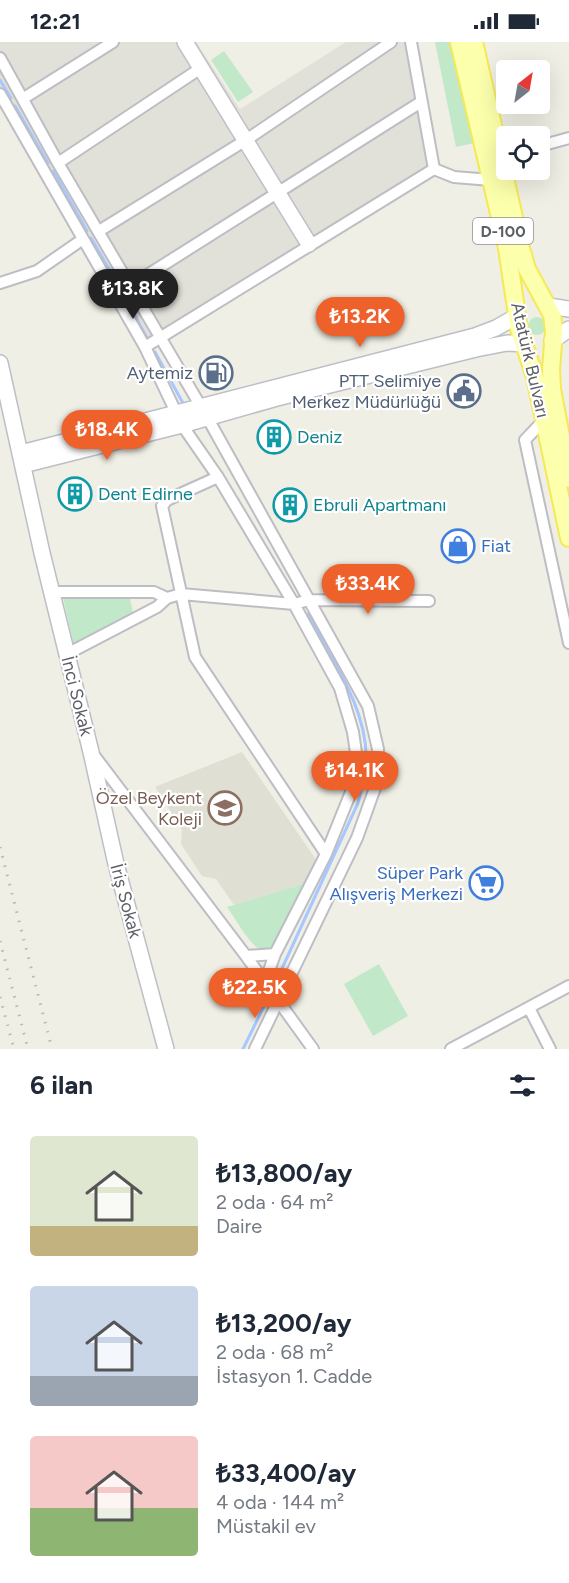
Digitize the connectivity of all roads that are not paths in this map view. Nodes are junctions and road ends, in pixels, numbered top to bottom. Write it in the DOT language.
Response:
graph roads {
  1 [pos="113,42"];
  2 [pos="185,42"];
  3 [pos="391,42"];
  4 [pos="411,42"];
  5 [pos="459,42"];
  6 [pos="474,42"];
  7 [pos="0,58"];
  8 [pos="201,68"];
  9 [pos="0,94"];
  10 [pos="24,98"];
  11 [pos="421,102"];
  12 [pos="496,128"];
  13 [pos="569,138"];
  14 [pos="246,140"];
  15 [pos="550,143"];
  16 [pos="58,163"];
  17 [pos="434,169"];
  18 [pos="491,180"];
  19 [pos="508,180"];
  20 [pos="278,194"];
  21 [pos="99,231"];
  22 [pos="83,239"];
  23 [pos="309,244"];
  24 [pos="0,283"];
  25 [pos="130,286"];
  26 [pos="549,306"];
  27 [pos="569,309"];
  28 [pos="517,316"];
  29 [pos="569,329"];
  30 [pos="161,339"];
  31 [pos="552,340"];
  32 [pos="524,344"];
  33 [pos="145,347"];
  34 [pos="0,363"];
  35 [pos="204,412"];
  36 [pos="180,419"];
  37 [pos="544,420"];
  38 [pos="22,459"];
  39 [pos="218,477"];
  40 [pos="569,479"];
  41 [pos="569,538"];
  42 [pos="52,592"];
  43 [pos="181,594"];
  44 [pos="167,598"];
  45 [pos="309,600"];
  46 [pos="429,601"];
  47 [pos="294,604"];
  48 [pos="569,643"];
  49 [pos="67,654"];
  50 [pos="91,752"];
  51 [pos="326,854"];
  52 [pos="275,954"];
  53 [pos="246,956"];
  54 [pos="265,982"];
  55 [pos="569,986"];
  56 [pos="279,1001"];
  57 [pos="529,1008"];
  58 [pos="166,1049"];
  59 [pos="255,1049"];
  60 [pos="313,1049"];
  61 [pos="451,1049"];
  62 [pos="550,1049"];
  1 -- 10 [label="street"];
  2 -- 8 [label="main road"];
  3 -- 14 [label="street"];
  4 -- 11 [label="street"];
  5 -- 18 [label="main road, Atatürk Bulvarı / D-100"];
  6 -- 12 [label="main road, Atatürk Bulvarı / D-100"];
  7 -- 10 [label="street"];
  8 -- 14 [label="main road"];
  8 -- 16 [label="street"];
  9 -- 22 [label="street"];
  10 -- 16 [label="street"];
  11 -- 17 [label="street"];
  11 -- 20 [label="street"];
  13 -- 15 [label="street"];
  14 -- 20 [label="main road"];
  14 -- 21 [label="street"];
  16 -- 21 [label="street"];
  17 -- 18 [label="street"];
  17 -- 23 [label="street"];
  18 -- 28 [label="main road, Atatürk Bulvarı / D-100"];
  19 -- 26 [label="main road, Atatürk Bulvarı / D-100"];
  20 -- 23 [label="main road"];
  20 -- 25 [label="street"];
  21 -- 25 [label="street"];
  22 -- 24 [label="street"];
  22 -- 33 [label="street"];
  23 -- 30 [label="street"];
  25 -- 30 [label="street"];
  26 -- 27 [label="main road"];
  26 -- 28 [label="main road"];
  26 -- 31 [label="main road, Atatürk Bulvarı / D-100"];
  28 -- 32 [label="main road, Atatürk Bulvarı / D-100"];
  28 -- 35 [label="main road"];
  29 -- 31 [label="main road"];
  30 -- 33 [label="street"];
  30 -- 35 [label="street"];
  31 -- 32 [label="main road"];
  31 -- 40 [label="main road, Atatürk Bulvarı / D-100"];
  32 -- 35 [label="main road"];
  32 -- 37 [label="main road, Atatürk Bulvarı / D-100"];
  33 -- 36 [label="street"];
  34 -- 38 [label="main road, İnci Sokak"];
  35 -- 36 [label="main road"];
  35 -- 45 [label="street"];
  36 -- 38 [label="main road"];
  36 -- 39 [label="street"];
  37 -- 41 [label="main road, Atatürk Bulvarı / D-100"];
  37 -- 48 [label="street"];
  38 -- 42 [label="main road, İnci Sokak"];
  39 -- 43 [label="street"];
  39 -- 47 [label="street"];
  42 -- 44 [label="street"];
  42 -- 49 [label="main road, İnci Sokak"];
  43 -- 44 [label="street"];
  43 -- 47 [label="street"];
  43 -- 51 [label="street"];
  44 -- 49 [label="street"];
  45 -- 46 [label="street"];
  45 -- 47 [label="street"];
  45 -- 56 [label="street"];
  47 -- 51 [label="street"];
  49 -- 50 [label="main road, İnci Sokak"];
  50 -- 53 [label="street, İnci Sokak"];
  50 -- 58 [label="main road, İriş Sokak"];
  51 -- 52 [label="street"];
  52 -- 53 [label="street"];
  52 -- 54 [label="street"];
  53 -- 54 [label="street, İnci Sokak"];
  54 -- 56 [label="street, İnci Sokak"];
  55 -- 57 [label="street"];
  56 -- 59 [label="street"];
  56 -- 60 [label="street, İnci Sokak"];
  57 -- 61 [label="street"];
  57 -- 62 [label="street"];
}
